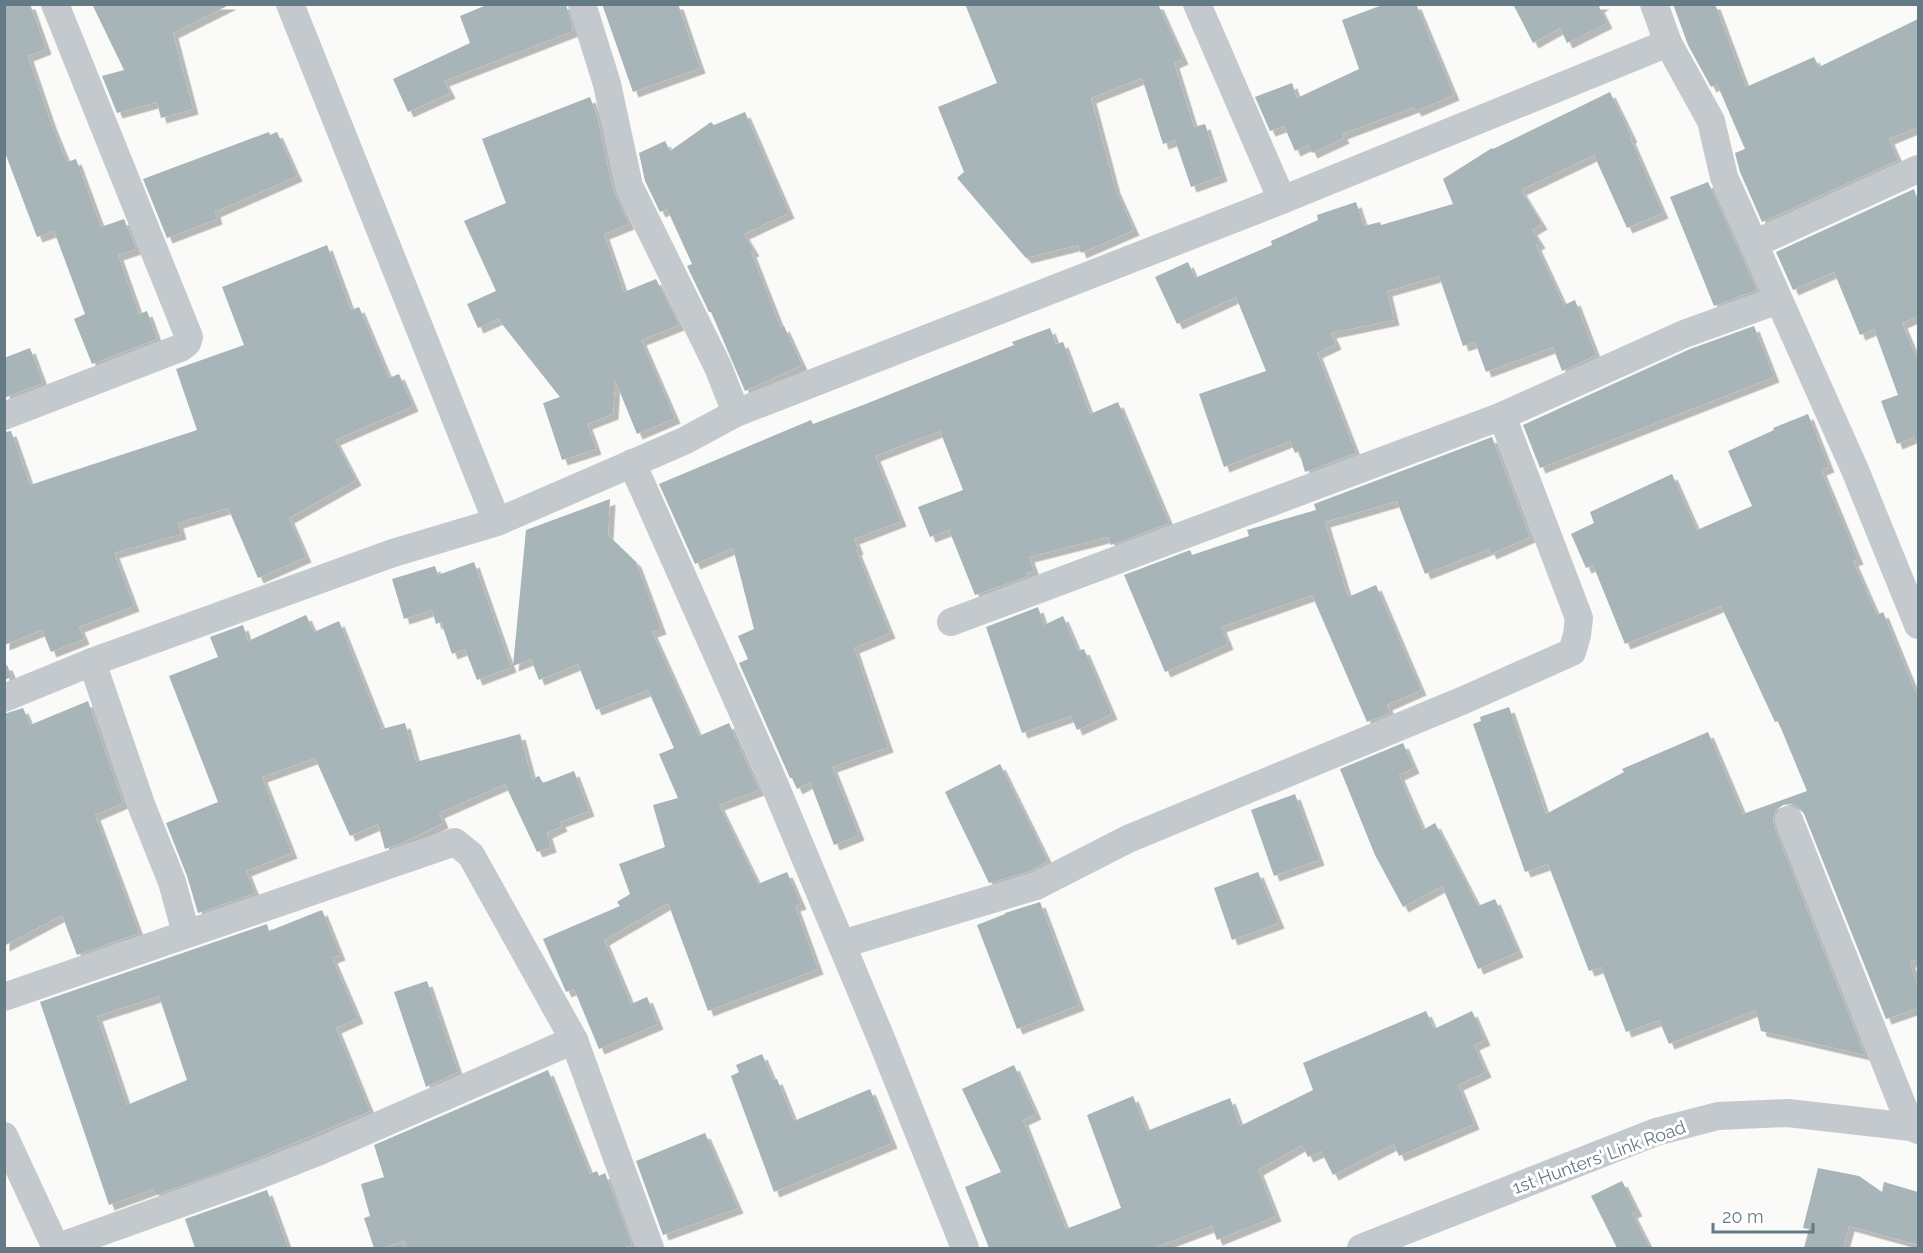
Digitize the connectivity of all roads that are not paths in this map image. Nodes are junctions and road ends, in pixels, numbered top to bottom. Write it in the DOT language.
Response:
graph roads {
  1 [pos="55,4"];
  2 [pos="290,4"];
  3 [pos="582,4"];
  4 [pos="1197,4"];
  5 [pos="1654,4"];
  6 [pos="1668,44"];
  7 [pos="1918,169"];
  8 [pos="1282,200"];
  9 [pos="1754,244"];
  10 [pos="1778,300"];
  11 [pos="736,413"];
  12 [pos="1502,416"];
  13 [pos="4,417"];
  14 [pos="632,463"];
  15 [pos="497,522"];
  16 [pos="951,621"];
  17 [pos="1918,624"];
  18 [pos="92,662"];
  19 [pos="4,698"];
  20 [pos="1789,820"];
  21 [pos="186,933"];
  22 [pos="842,944"];
  23 [pos="4,997"];
  24 [pos="574,1040"];
  25 [pos="1915,1128"];
  26 [pos="4,1136"];
  27 [pos="56,1248"];
  28 [pos="650,1248"];
  29 [pos="965,1248"];
  30 [pos="1360,1248"];
  1 -- 13 [label="street"];
  2 -- 15 [label="street"];
  3 -- 11 [label="street"];
  4 -- 8 [label="street"];
  5 -- 6 [label="street"];
  6 -- 8 [label="street"];
  6 -- 9 [label="street"];
  7 -- 9 [label="street"];
  8 -- 11 [label="street"];
  9 -- 10 [label="street"];
  10 -- 12 [label="street"];
  10 -- 17 [label="street"];
  11 -- 14 [label="street"];
  12 -- 16 [label="street"];
  12 -- 22 [label="street"];
  14 -- 15 [label="street"];
  14 -- 22 [label="street"];
  15 -- 18 [label="street"];
  18 -- 19 [label="street"];
  18 -- 21 [label="street"];
  20 -- 25 [label="street"];
  21 -- 23 [label="street"];
  21 -- 24 [label="street"];
  22 -- 29 [label="street"];
  24 -- 27 [label="street"];
  24 -- 28 [label="street"];
  25 -- 30 [label="street, 1st Hunters' Link Road"];
  26 -- 27 [label="street"];
}
